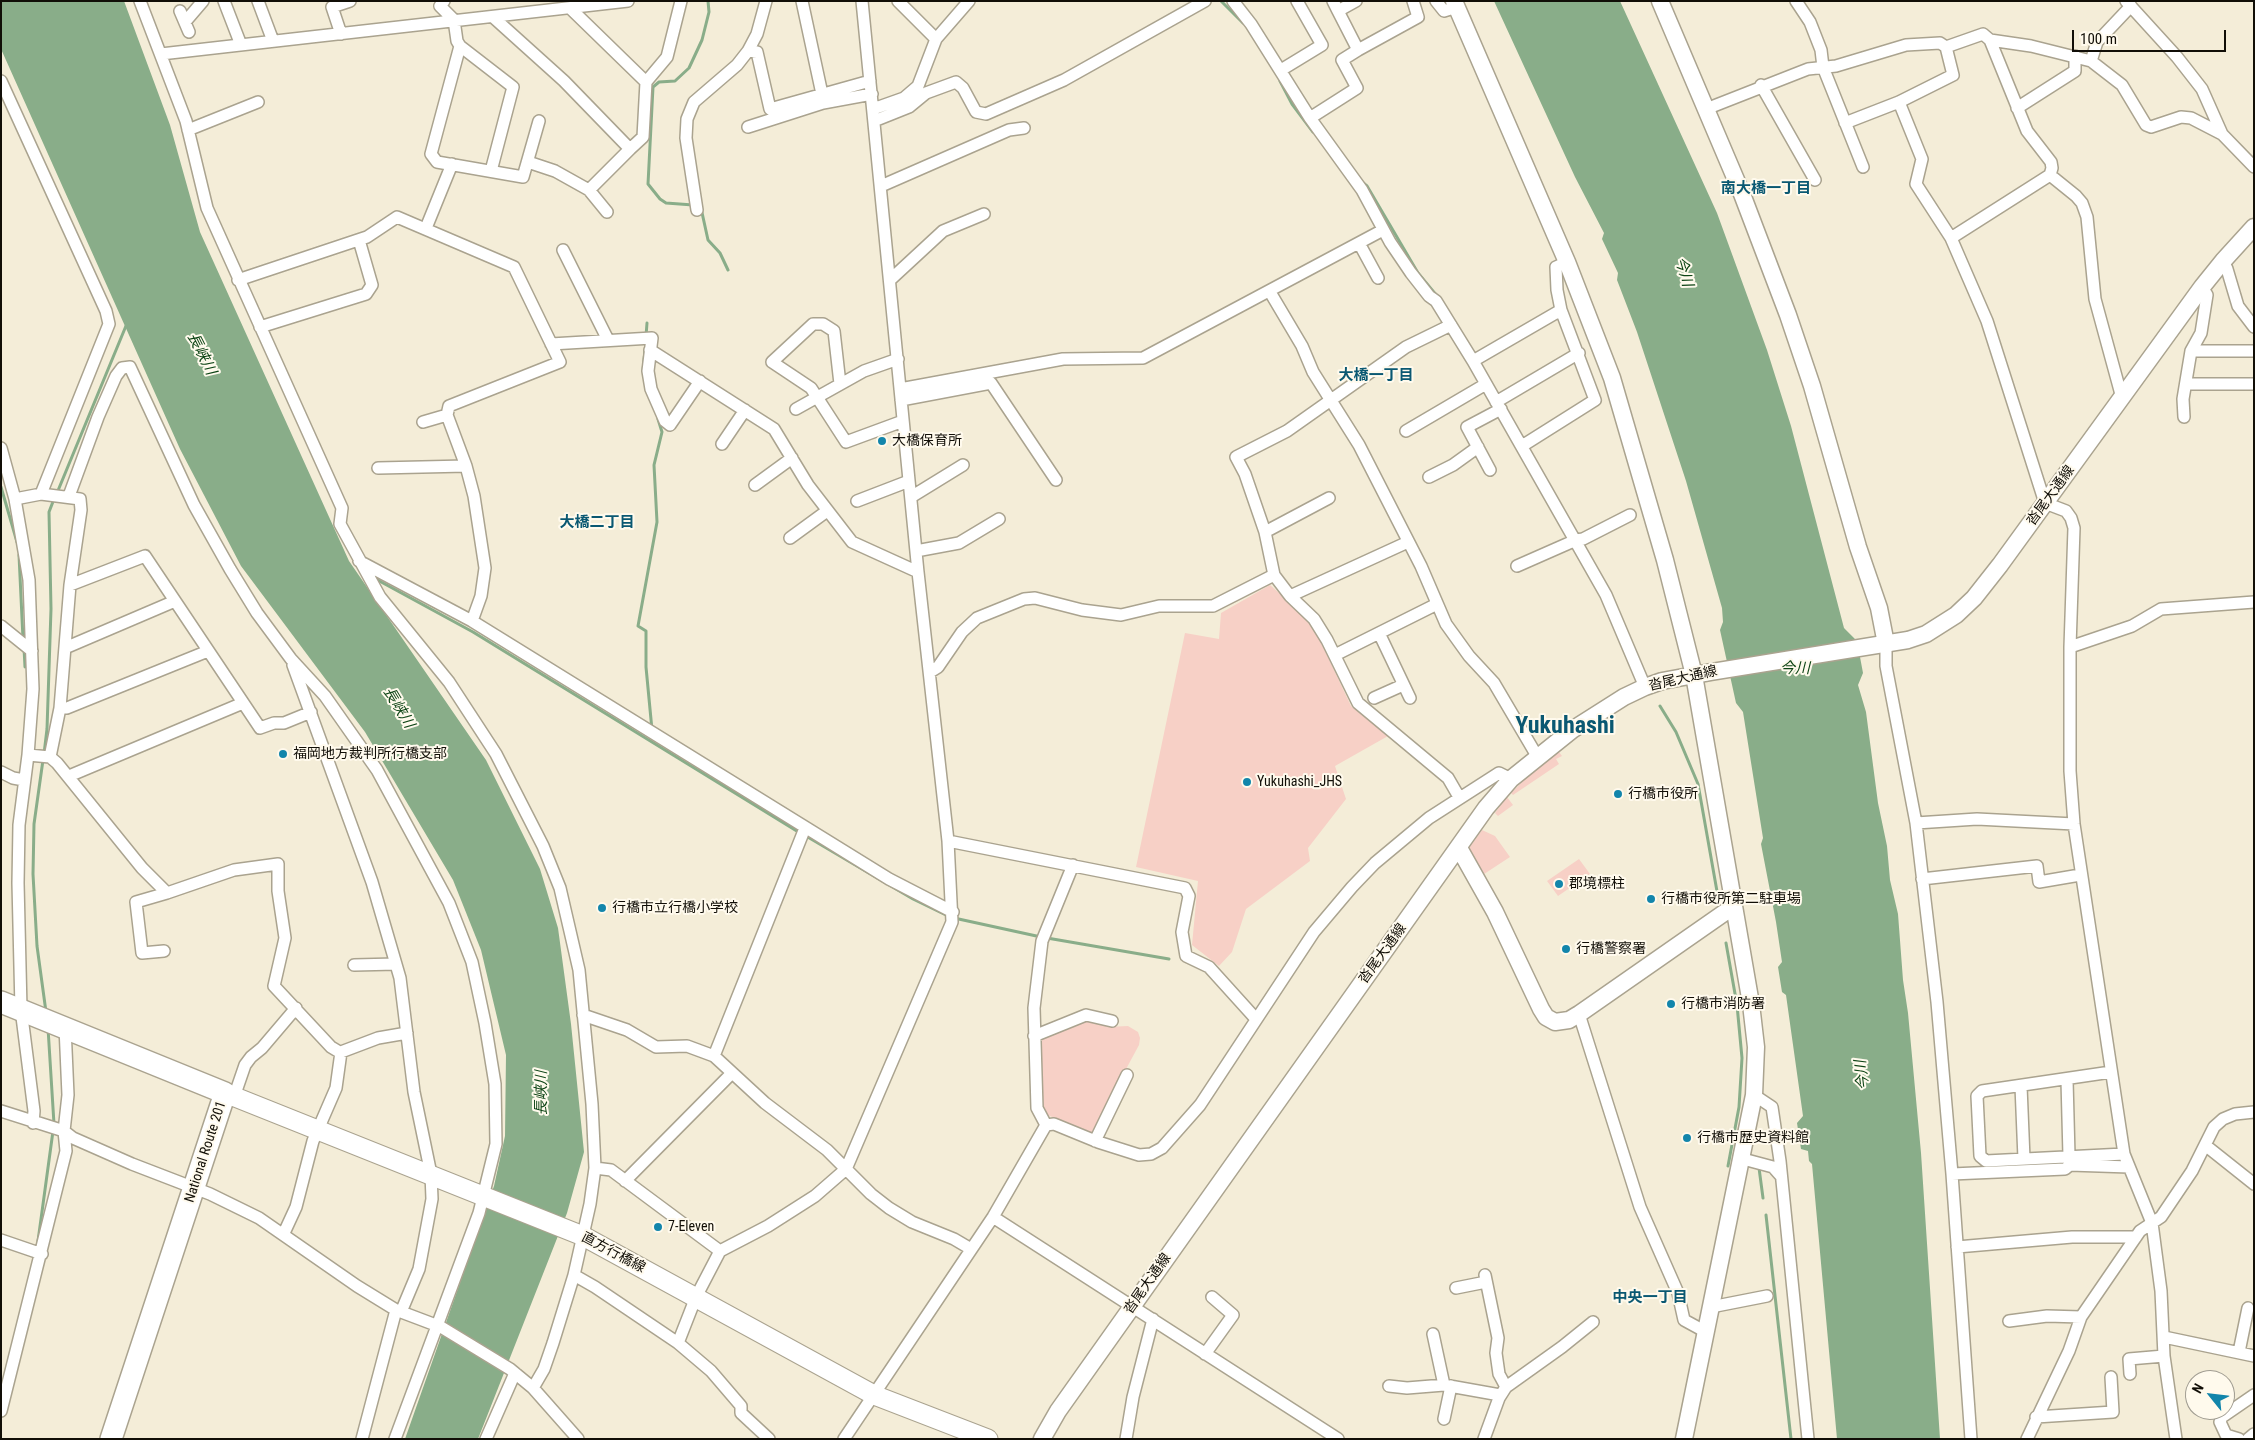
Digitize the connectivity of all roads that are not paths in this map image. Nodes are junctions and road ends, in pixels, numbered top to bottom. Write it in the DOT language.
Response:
graph roads {
  1 [pos="140,1"];
  2 [pos="203,1"];
  3 [pos="224,1"];
  4 [pos="258,1"];
  5 [pos="350,1"];
  6 [pos="444,1"];
  7 [pos="628,1"];
  8 [pos="681,1"];
  9 [pos="766,1"];
  10 [pos="802,1"];
  11 [pos="862,1"];
  12 [pos="898,1"];
  13 [pos="969,1"];
  14 [pos="1205,1"];
  15 [pos="1297,1"];
  16 [pos="1356,1"];
  17 [pos="1413,1"];
  18 [pos="1436,1"];
  19 [pos="1660,1"];
  20 [pos="1796,1"];
  21 [pos="608,2"];
  22 [pos="1237,2"];
  23 [pos="2128,3"];
  24 [pos="1455,4"];
  25 [pos="561,6"];
  26 [pos="1335,6"];
  27 [pos="180,11"];
  28 [pos="493,17"];
  29 [pos="454,20"];
  30 [pos="341,34"];
  31 [pos="936,39"];
  32 [pos="1990,40"];
  33 [pos="273,41"];
  34 [pos="241,45"];
  35 [pos="460,46"];
  36 [pos="1946,47"];
  37 [pos="1358,50"];
  38 [pos="748,51"];
  39 [pos="161,54"];
  40 [pos="2075,56"];
  41 [pos="2091,61"];
  42 [pos="1823,67"];
  43 [pos="1281,70"];
  44 [pos="1,81"];
  45 [pos="870,81"];
  46 [pos="646,82"];
  47 [pos="1761,85"];
  48 [pos="822,94"];
  49 [pos="872,94"];
  50 [pos="258,102"];
  51 [pos="1899,102"];
  52 [pos="2017,108"];
  53 [pos="1706,109"];
  54 [pos="873,115"];
  55 [pos="1310,118"];
  56 [pos="539,121"];
  57 [pos="1845,123"];
  58 [pos="748,127"];
  59 [pos="1024,128"];
  60 [pos="188,130"];
  61 [pos="2222,134"];
  62 [pos="630,149"];
  63 [pos="528,162"];
  64 [pos="452,164"];
  65 [pos="1863,167"];
  66 [pos="2254,167"];
  67 [pos="491,171"];
  68 [pos="2050,176"];
  69 [pos="1815,180"];
  70 [pos="881,186"];
  71 [pos="589,190"];
  72 [pos="697,210"];
  73 [pos="607,212"];
  74 [pos="984,214"];
  75 [pos="2254,227"];
  76 [pos="426,228"];
  77 [pos="1383,230"];
  78 [pos="1951,238"];
  79 [pos="359,240"];
  80 [pos="1359,243"];
  81 [pos="563,250"];
  82 [pos="2223,261"];
  83 [pos="1567,262"];
  84 [pos="1378,278"];
  85 [pos="238,280"];
  86 [pos="890,280"];
  87 [pos="2202,287"];
  88 [pos="1270,292"];
  89 [pos="1561,310"];
  90 [pos="1450,325"];
  91 [pos="2254,327"];
  92 [pos="260,328"];
  93 [pos="608,340"];
  94 [pos="551,344"];
  95 [pos="650,350"];
  96 [pos="2191,351"];
  97 [pos="2254,351"];
  98 [pos="1578,353"];
  99 [pos="898,360"];
  100 [pos="1473,361"];
  101 [pos="700,381"];
  102 [pos="840,384"];
  103 [pos="1486,384"];
  104 [pos="2187,384"];
  105 [pos="2254,384"];
  106 [pos="901,394"];
  107 [pos="818,396"];
  108 [pos="2122,398"];
  109 [pos="1330,401"];
  110 [pos="1498,406"];
  111 [pos="796,409"];
  112 [pos="745,410"];
  113 [pos="448,415"];
  114 [pos="2184,418"];
  115 [pos="903,420"];
  116 [pos="423,422"];
  117 [pos="1406,431"];
  118 [pos="722,444"];
  119 [pos="1522,446"];
  120 [pos="1478,447"];
  121 [pos="1,448"];
  122 [pos="792,458"];
  123 [pos="963,465"];
  124 [pos="466,466"];
  125 [pos="378,468"];
  126 [pos="1490,470"];
  127 [pos="1429,477"];
  128 [pos="1056,480"];
  129 [pos="909,481"];
  130 [pos="755,486"];
  131 [pos="44,495"];
  132 [pos="69,496"];
  133 [pos="911,497"];
  134 [pos="1329,498"];
  135 [pos="15,499"];
  136 [pos="857,501"];
  137 [pos="2046,503"];
  138 [pos="827,511"];
  139 [pos="1630,515"];
  140 [pos="999,518"];
  141 [pos="1265,532"];
  142 [pos="790,538"];
  143 [pos="1576,540"];
  144 [pos="1408,542"];
  145 [pos="916,550"];
  146 [pos="359,561"];
  147 [pos="1517,566"];
  148 [pos="918,572"];
  149 [pos="1274,574"];
  150 [pos="70,585"];
  151 [pos="1290,596"];
  152 [pos="175,601"];
  153 [pos="2254,602"];
  154 [pos="1437,604"];
  155 [pos="472,622"];
  156 [pos="1,626"];
  157 [pos="1379,633"];
  158 [pos="1880,645"];
  159 [pos="65,648"];
  160 [pos="2070,648"];
  161 [pos="32,651"];
  162 [pos="208,651"];
  163 [pos="1335,655"];
  164 [pos="291,659"];
  165 [pos="930,672"];
  166 [pos="1694,675"];
  167 [pos="1404,685"];
  168 [pos="1645,688"];
  169 [pos="325,696"];
  170 [pos="1374,698"];
  171 [pos="1410,698"];
  172 [pos="307,699"];
  173 [pos="243,703"];
  174 [pos="60,708"];
  175 [pos="311,712"];
  176 [pos="31,756"];
  177 [pos="1537,756"];
  178 [pos="50,757"];
  179 [pos="1,772"];
  180 [pos="69,776"];
  181 [pos="1511,779"];
  182 [pos="24,780"];
  183 [pos="1460,797"];
  184 [pos="1916,823"];
  185 [pos="2074,824"];
  186 [pos="805,828"];
  187 [pos="948,841"];
  188 [pos="1458,848"];
  189 [pos="1073,865"];
  190 [pos="2080,876"];
  191 [pos="1922,879"];
  192 [pos="168,893"];
  193 [pos="1734,906"];
  194 [pos="953,912"];
  195 [pos="164,951"];
  196 [pos="396,964"];
  197 [pos="354,965"];
  198 [pos="15,1007"];
  199 [pos="296,1008"];
  200 [pos="1579,1014"];
  201 [pos="583,1016"];
  202 [pos="1256,1019"];
  203 [pos="1112,1020"];
  204 [pos="61,1025"];
  205 [pos="407,1033"];
  206 [pos="1034,1036"];
  207 [pos="341,1053"];
  208 [pos="714,1056"];
  209 [pos="2111,1072"];
  210 [pos="732,1073"];
  211 [pos="1127,1075"];
  212 [pos="2067,1080"];
  213 [pos="2021,1086"];
  214 [pos="229,1095"];
  215 [pos="1754,1095"];
  216 [pos="1,1111"];
  217 [pos="2254,1112"];
  218 [pos="35,1122"];
  219 [pos="1046,1125"];
  220 [pos="319,1130"];
  221 [pos="62,1131"];
  222 [pos="1095,1141"];
  223 [pos="2205,1145"];
  224 [pos="2124,1154"];
  225 [pos="2070,1156"];
  226 [pos="1743,1159"];
  227 [pos="2024,1159"];
  228 [pos="2129,1167"];
  229 [pos="595,1168"];
  230 [pos="846,1169"];
  231 [pos="430,1174"];
  232 [pos="1952,1174"];
  233 [pos="1781,1176"];
  234 [pos="625,1181"];
  235 [pos="2254,1184"];
  236 [pos="194,1188"];
  237 [pos="486,1198"];
  238 [pos="993,1217"];
  239 [pos="2152,1223"];
  240 [pos="284,1233"];
  241 [pos="578,1234"];
  242 [pos="2136,1237"];
  243 [pos="1,1240"];
  244 [pos="1957,1247"];
  245 [pos="971,1249"];
  246 [pos="720,1251"];
  247 [pos="42,1254"];
  248 [pos="574,1275"];
  249 [pos="1456,1288"];
  250 [pos="1766,1296"];
  251 [pos="696,1297"];
  252 [pos="1212,1297"];
  253 [pos="1133,1306"];
  254 [pos="1711,1307"];
  255 [pos="2248,1308"];
  256 [pos="398,1311"];
  257 [pos="2081,1317"];
  258 [pos="1153,1319"];
  259 [pos="2009,1321"];
  260 [pos="1593,1322"];
  261 [pos="439,1326"];
  262 [pos="1706,1332"];
  263 [pos="1433,1334"];
  264 [pos="2164,1337"];
  265 [pos="678,1343"];
  266 [pos="2239,1352"];
  267 [pos="1205,1354"];
  268 [pos="2164,1356"];
  269 [pos="2254,1356"];
  270 [pos="513,1371"];
  271 [pos="2130,1374"];
  272 [pos="2112,1377"];
  273 [pos="1448,1385"];
  274 [pos="1389,1386"];
  275 [pos="533,1388"];
  276 [pos="1503,1391"];
  277 [pos="874,1395"];
  278 [pos="2252,1399"];
  279 [pos="1,1411"];
  280 [pos="2036,1417"];
  281 [pos="1444,1419"];
  282 [pos="2254,1434"];
  283 [pos="111,1439"];
  284 [pos="362,1439"];
  285 [pos="395,1439"];
  286 [pos="486,1439"];
  287 [pos="578,1439"];
  288 [pos="769,1439"];
  289 [pos="844,1439"];
  290 [pos="988,1439"];
  291 [pos="1042,1439"];
  292 [pos="1126,1439"];
  293 [pos="1338,1439"];
  294 [pos="1484,1439"];
  295 [pos="1684,1439"];
  296 [pos="1808,1439"];
  297 [pos="1971,1439"];
  298 [pos="2027,1439"];
  299 [pos="2176,1439"];
  300 [pos="2239,1439"];
  301 [pos="2248,1439"];
  1 -- 39 [label="street"];
  2 -- 27 [label="street"];
  3 -- 34 [label="street"];
  4 -- 33 [label="street"];
  5 -- 30 [label="street"];
  6 -- 29 [label="street"];
  7 -- 21 [label="street"];
  8 -- 46 [label="street"];
  9 -- 38 [label="street"];
  10 -- 48 [label="street"];
  11 -- 45 [label="street"];
  12 -- 31 [label="street"];
  13 -- 31 [label="street"];
  14 -- 54 [label="street"];
  15 -- 43 [label="street"];
  16 -- 26 [label="street"];
  17 -- 37 [label="street"];
  18 -- 24 [label="street"];
  19 -- 53 [label="street"];
  20 -- 42 [label="street"];
  21 -- 25 [label="street"];
  22 -- 43 [label="street"];
  23 -- 41 [label="street"];
  23 -- 61 [label="street"];
  24 -- 83 [label="street"];
  25 -- 28 [label="street"];
  25 -- 46 [label="street"];
  26 -- 37 [label="street"];
  28 -- 29 [label="street"];
  28 -- 62 [label="street"];
  29 -- 30 [label="street"];
  29 -- 35 [label="street"];
  30 -- 33 [label="street"];
  31 -- 54 [label="street"];
  32 -- 36 [label="street"];
  32 -- 40 [label="street"];
  32 -- 52 [label="street"];
  33 -- 34 [label="street"];
  34 -- 39 [label="street"];
  35 -- 64 [label="street"];
  35 -- 67 [label="street"];
  36 -- 42 [label="street"];
  36 -- 51 [label="street"];
  37 -- 55 [label="street"];
  38 -- 48 [label="street"];
  38 -- 72 [label="street"];
  39 -- 60 [label="street"];
  40 -- 41 [label="street"];
  40 -- 52 [label="street"];
  41 -- 61 [label="street"];
  42 -- 47 [label="street"];
  42 -- 57 [label="street"];
  43 -- 55 [label="street"];
  44 -- 131 [label="street"];
  45 -- 48 [label="street"];
  45 -- 49 [label="street"];
  46 -- 62 [label="street"];
  47 -- 53 [label="street"];
  47 -- 69 [label="street"];
  49 -- 54 [label="street"];
  49 -- 58 [label="street"];
  50 -- 60 [label="street"];
  51 -- 57 [label="street"];
  51 -- 78 [label="street"];
  52 -- 68 [label="street"];
  53 -- 158 [label="street"];
  54 -- 70 [label="street"];
  55 -- 77 [label="street"];
  56 -- 63 [label="street"];
  57 -- 65 [label="street"];
  59 -- 70 [label="street"];
  60 -- 85 [label="street"];
  61 -- 66 [label="street"];
  62 -- 71 [label="street"];
  63 -- 67 [label="street"];
  63 -- 71 [label="street"];
  64 -- 67 [label="street"];
  64 -- 76 [label="street"];
  68 -- 78 [label="street"];
  68 -- 108 [label="street"];
  70 -- 86 [label="street"];
  71 -- 73 [label="street"];
  74 -- 86 [label="street"];
  75 -- 82 [label="street, 沓尾大通線"];
  76 -- 79 [label="street"];
  76 -- 94 [label="street"];
  77 -- 80 [label="street"];
  77 -- 90 [label="street"];
  78 -- 137 [label="street"];
  79 -- 85 [label="street"];
  79 -- 92 [label="street"];
  80 -- 84 [label="street"];
  80 -- 88 [label="street"];
  81 -- 93 [label="street"];
  82 -- 87 [label="street, 沓尾大通線"];
  82 -- 91 [label="street"];
  83 -- 89 [label="street"];
  83 -- 166 [label="street"];
  85 -- 92 [label="street"];
  86 -- 99 [label="street"];
  87 -- 96 [label="street"];
  87 -- 108 [label="street, 沓尾大通線"];
  88 -- 106 [label="street"];
  88 -- 109 [label="street"];
  89 -- 98 [label="street"];
  89 -- 100 [label="street"];
  90 -- 100 [label="street"];
  90 -- 109 [label="street"];
  92 -- 146 [label="street"];
  93 -- 94 [label="street"];
  93 -- 95 [label="street"];
  94 -- 113 [label="street"];
  95 -- 101 [label="street"];
  95 -- 101 [label="street"];
  96 -- 97 [label="street"];
  96 -- 104 [label="street"];
  98 -- 110 [label="street"];
  98 -- 119 [label="street"];
  99 -- 102 [label="street"];
  99 -- 106 [label="street"];
  100 -- 103 [label="street"];
  101 -- 112 [label="street"];
  102 -- 107 [label="street"];
  102 -- 107 [label="street"];
  103 -- 110 [label="street"];
  103 -- 117 [label="street"];
  104 -- 105 [label="street"];
  104 -- 114 [label="street"];
  106 -- 115 [label="street"];
  106 -- 128 [label="street"];
  107 -- 111 [label="street"];
  107 -- 115 [label="street"];
  108 -- 137 [label="street, 沓尾大通線"];
  109 -- 141 [label="street"];
  109 -- 144 [label="street"];
  110 -- 119 [label="street"];
  110 -- 120 [label="street"];
  112 -- 118 [label="street"];
  112 -- 122 [label="street"];
  113 -- 116 [label="street"];
  113 -- 124 [label="street"];
  115 -- 129 [label="street"];
  119 -- 143 [label="street"];
  120 -- 126 [label="street"];
  120 -- 127 [label="street"];
  121 -- 135 [label="street"];
  122 -- 130 [label="street"];
  122 -- 138 [label="street"];
  123 -- 133 [label="street"];
  124 -- 125 [label="street"];
  124 -- 155 [label="street"];
  129 -- 133 [label="street"];
  129 -- 136 [label="street"];
  131 -- 132 [label="street"];
  131 -- 135 [label="street"];
  132 -- 150 [label="street"];
  132 -- 164 [label="street"];
  133 -- 145 [label="street"];
  134 -- 141 [label="street"];
  135 -- 161 [label="street"];
  137 -- 158 [label="street, 沓尾大通線"];
  137 -- 160 [label="street"];
  138 -- 142 [label="street"];
  138 -- 148 [label="street"];
  139 -- 143 [label="street"];
  140 -- 145 [label="street"];
  141 -- 149 [label="street"];
  143 -- 147 [label="street"];
  143 -- 168 [label="street"];
  144 -- 151 [label="street"];
  144 -- 154 [label="street"];
  145 -- 148 [label="street"];
  146 -- 155 [label="street"];
  146 -- 201 [label="street"];
  148 -- 165 [label="street"];
  149 -- 151 [label="street"];
  149 -- 165 [label="street"];
  150 -- 152 [label="street"];
  150 -- 159 [label="street"];
  151 -- 163 [label="street"];
  152 -- 159 [label="street"];
  152 -- 162 [label="street"];
  153 -- 160 [label="street"];
  154 -- 157 [label="street"];
  154 -- 177 [label="street"];
  155 -- 186 [label="street"];
  156 -- 161 [label="street"];
  157 -- 163 [label="street"];
  157 -- 167 [label="street"];
  158 -- 166 [label="street, 沓尾大通線"];
  158 -- 184 [label="street"];
  159 -- 174 [label="street"];
  160 -- 185 [label="street"];
  161 -- 176 [label="street"];
  162 -- 173 [label="street"];
  162 -- 174 [label="street"];
  163 -- 183 [label="street"];
  164 -- 169 [label="street"];
  164 -- 172 [label="street"];
  165 -- 187 [label="street"];
  166 -- 168 [label="street, 沓尾大通線"];
  166 -- 193 [label="street"];
  167 -- 170 [label="street"];
  167 -- 171 [label="street"];
  168 -- 177 [label="street, 沓尾大通線"];
  169 -- 172 [label="street"];
  169 -- 237 [label="street"];
  172 -- 175 [label="street"];
  173 -- 175 [label="street"];
  173 -- 180 [label="street"];
  174 -- 178 [label="street"];
  175 -- 196 [label="street"];
  176 -- 178 [label="street"];
  176 -- 182 [label="street"];
  177 -- 181 [label="street, 沓尾大通線"];
  178 -- 180 [label="street"];
  179 -- 182 [label="street"];
  180 -- 192 [label="street"];
  181 -- 183 [label="street"];
  181 -- 188 [label="street, 沓尾大通線"];
  182 -- 198 [label="street"];
  183 -- 202 [label="street"];
  184 -- 185 [label="street"];
  184 -- 191 [label="street"];
  185 -- 190 [label="street"];
  186 -- 194 [label="street"];
  186 -- 208 [label="street"];
  187 -- 189 [label="street"];
  187 -- 194 [label="street"];
  188 -- 200 [label="street"];
  188 -- 253 [label="street, 沓尾大通線"];
  189 -- 202 [label="street"];
  189 -- 206 [label="street"];
  190 -- 191 [label="street"];
  190 -- 209 [label="street"];
  191 -- 232 [label="street"];
  192 -- 195 [label="street"];
  192 -- 199 [label="street"];
  193 -- 200 [label="street"];
  193 -- 215 [label="street"];
  194 -- 230 [label="street"];
  196 -- 197 [label="street"];
  196 -- 205 [label="street"];
  198 -- 204 [label="highway, National Route 201"];
  198 -- 218 [label="street"];
  199 -- 207 [label="street"];
  199 -- 214 [label="street"];
  200 -- 262 [label="street"];
  201 -- 208 [label="street"];
  201 -- 229 [label="street"];
  202 -- 222 [label="street"];
  203 -- 206 [label="street"];
  204 -- 214 [label="highway, National Route 201"];
  204 -- 221 [label="street"];
  205 -- 207 [label="street"];
  205 -- 231 [label="street"];
  206 -- 219 [label="street"];
  207 -- 220 [label="street"];
  208 -- 210 [label="street"];
  209 -- 212 [label="street"];
  209 -- 224 [label="street"];
  210 -- 230 [label="street"];
  210 -- 234 [label="street"];
  211 -- 222 [label="street"];
  212 -- 213 [label="street"];
  212 -- 225 [label="street"];
  213 -- 227 [label="street"];
  213 -- 227 [label="street"];
  214 -- 220 [label="main road, 直方行橋線"];
  214 -- 236 [label="highway, National Route 201"];
  215 -- 226 [label="street"];
  215 -- 233 [label="street"];
  216 -- 218 [label="street"];
  217 -- 223 [label="street"];
  218 -- 221 [label="street"];
  219 -- 222 [label="street"];
  219 -- 238 [label="street"];
  220 -- 231 [label="main road, 直方行橋線"];
  220 -- 240 [label="street"];
  221 -- 236 [label="street"];
  221 -- 247 [label="street"];
  223 -- 235 [label="street"];
  223 -- 239 [label="street"];
  224 -- 225 [label="street"];
  224 -- 228 [label="street"];
  225 -- 227 [label="street"];
  226 -- 233 [label="street"];
  226 -- 254 [label="street"];
  228 -- 232 [label="street"];
  228 -- 239 [label="street"];
  229 -- 234 [label="street"];
  229 -- 241 [label="street"];
  230 -- 245 [label="street"];
  230 -- 246 [label="street"];
  231 -- 237 [label="main road, 直方行橋線"];
  231 -- 256 [label="street"];
  232 -- 244 [label="street"];
  233 -- 296 [label="street"];
  234 -- 246 [label="street"];
  236 -- 240 [label="street"];
  236 -- 283 [label="highway, National Route 201"];
  237 -- 241 [label="main road, 直方行橋線"];
  237 -- 261 [label="street"];
  238 -- 245 [label="street"];
  238 -- 253 [label="street"];
  239 -- 242 [label="street"];
  239 -- 264 [label="street"];
  240 -- 256 [label="street"];
  241 -- 248 [label="street"];
  241 -- 251 [label="main road, 直方行橋線"];
  242 -- 244 [label="street"];
  242 -- 257 [label="street"];
  243 -- 247 [label="street"];
  244 -- 297 [label="street"];
  245 -- 277 [label="street"];
  246 -- 251 [label="street"];
  247 -- 279 [label="street"];
  248 -- 265 [label="street"];
  248 -- 275 [label="street"];
  249 -- 276 [label="street"];
  250 -- 254 [label="street"];
  251 -- 265 [label="street"];
  251 -- 277 [label="main road, 直方行橋線"];
  252 -- 267 [label="street"];
  253 -- 258 [label="street"];
  253 -- 291 [label="street, 沓尾大通線"];
  254 -- 262 [label="street"];
  255 -- 266 [label="street"];
  256 -- 261 [label="street"];
  256 -- 284 [label="street"];
  257 -- 259 [label="street"];
  257 -- 280 [label="street"];
  258 -- 267 [label="street"];
  258 -- 292 [label="street"];
  260 -- 276 [label="street"];
  261 -- 270 [label="street"];
  261 -- 285 [label="street"];
  262 -- 295 [label="street"];
  263 -- 273 [label="street"];
  264 -- 266 [label="street"];
  264 -- 268 [label="street"];
  265 -- 288 [label="street"];
  266 -- 269 [label="street"];
  267 -- 293 [label="street"];
  268 -- 271 [label="street"];
  268 -- 299 [label="street"];
  270 -- 275 [label="street"];
  270 -- 286 [label="street"];
  272 -- 280 [label="street"];
  273 -- 274 [label="street"];
  273 -- 276 [label="street"];
  273 -- 281 [label="street"];
  275 -- 287 [label="street"];
  276 -- 294 [label="street"];
  277 -- 289 [label="street"];
  277 -- 290 [label="main road, 直方行橋線"];
  278 -- 300 [label="street"];
  280 -- 298 [label="street"];
  282 -- 301 [label="street"];
}
